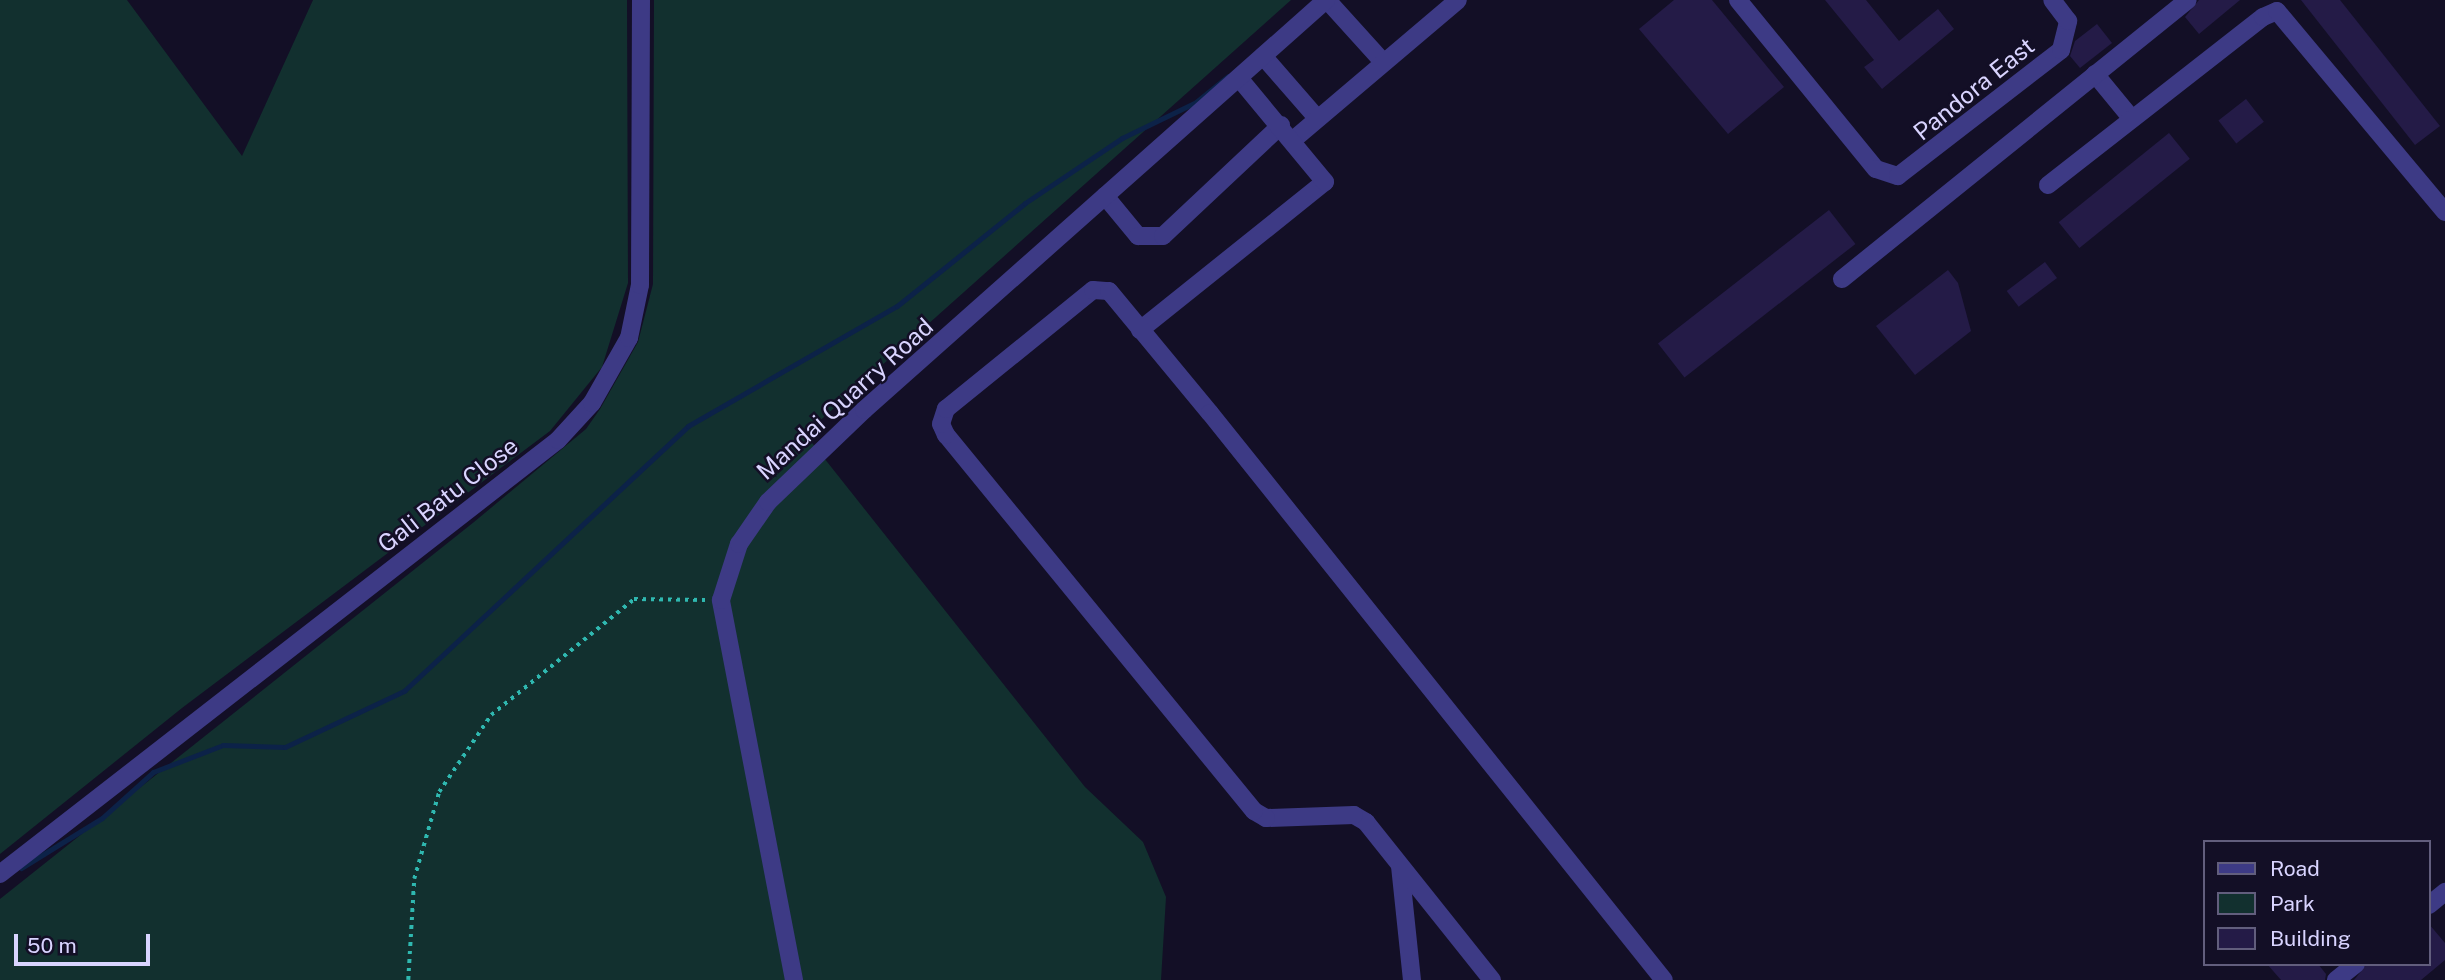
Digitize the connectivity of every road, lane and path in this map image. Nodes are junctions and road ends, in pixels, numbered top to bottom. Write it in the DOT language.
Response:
graph roads {
  1 [pos="641,0"];
  2 [pos="1326,0"];
  3 [pos="1458,0"];
  4 [pos="1738,0"];
  5 [pos="2052,0"];
  6 [pos="2188,0"];
  7 [pos="1263,57"];
  8 [pos="1382,62"];
  9 [pos="2095,74"];
  10 [pos="1239,78"];
  11 [pos="1317,118"];
  12 [pos="2132,120"];
  13 [pos="1281,125"];
  14 [pos="1293,140"];
  15 [pos="2048,185"];
  16 [pos="1105,196"];
  17 [pos="2445,212"];
  18 [pos="1842,279"];
  19 [pos="1140,330"];
  20 [pos="721,600"];
  21 [pos="1399,866"];
  22 [pos="0,874"];
  23 [pos="2445,892"];
  24 [pos="2431,903"];
  25 [pos="2354,966"];
  26 [pos="408,980"];
  27 [pos="794,980"];
  28 [pos="1412,980"];
  29 [pos="1492,980"];
  30 [pos="1664,980"];
  31 [pos="2336,980"];
  1 -- 22 [label="street, Gali Batu Close"];
  2 -- 7 [label="street, Mandai Quarry Road"];
  2 -- 8 [label="street"];
  3 -- 8 [label="street"];
  4 -- 5 [label="street, Pandora East"];
  6 -- 9 [label="street"];
  7 -- 10 [label="street, Mandai Quarry Road"];
  7 -- 11 [label="street"];
  8 -- 11 [label="street"];
  9 -- 12 [label="street"];
  9 -- 18 [label="street"];
  10 -- 13 [label="street"];
  10 -- 16 [label="street, Mandai Quarry Road"];
  11 -- 14 [label="street"];
  12 -- 15 [label="street"];
  12 -- 17 [label="street"];
  13 -- 14 [label="street"];
  13 -- 16 [label="street"];
  14 -- 19 [label="street"];
  16 -- 20 [label="street, Mandai Quarry Road"];
  19 -- 21 [label="street"];
  19 -- 30 [label="street"];
  20 -- 26 [label="path"];
  20 -- 27 [label="street, Mandai Quarry Road"];
  21 -- 28 [label="street"];
  21 -- 29 [label="street"];
  23 -- 24 [label="street"];
  25 -- 31 [label="street"];
}
